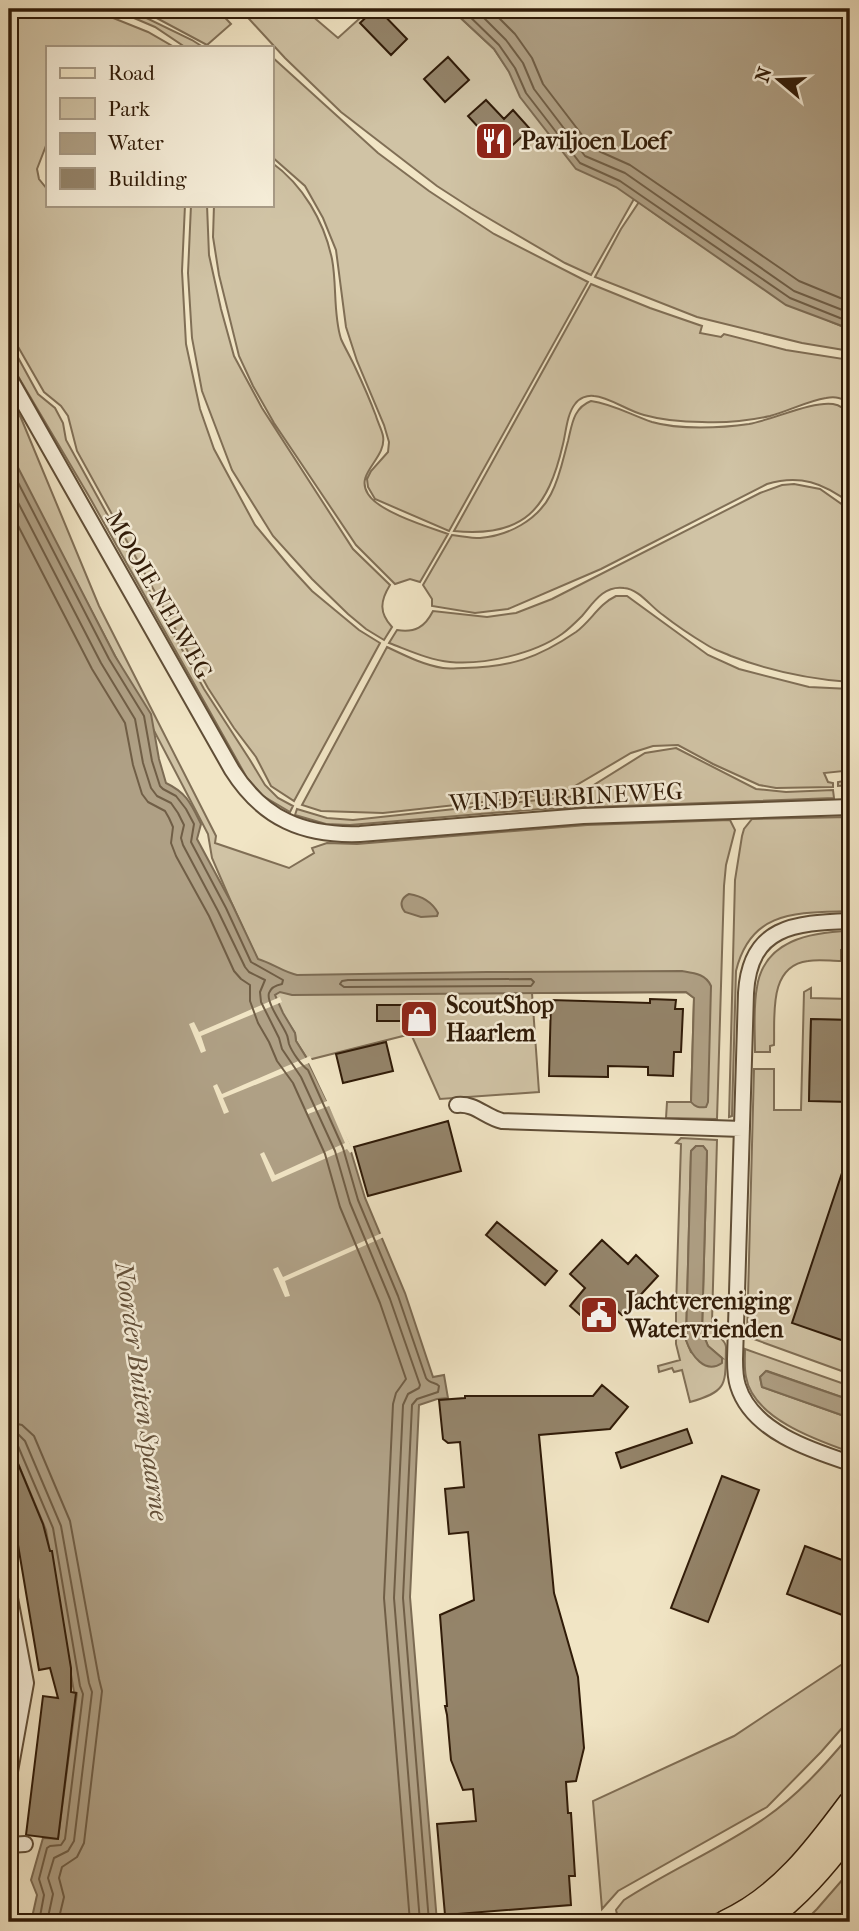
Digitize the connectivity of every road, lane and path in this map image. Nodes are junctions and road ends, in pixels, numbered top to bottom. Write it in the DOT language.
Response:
graph roads {
  1 [pos="9,377"];
  2 [pos="850,807"];
  3 [pos="287,821"];
  4 [pos="850,921"];
  5 [pos="457,1105"];
  6 [pos="741,1129"];
  7 [pos="850,1463"];
  8 [pos="9,1593"];
  9 [pos="9,1777"];
  10 [pos="850,1803"];
  11 [pos="850,1832"];
  12 [pos="25,1844"];
  13 [pos="9,1845"];
  14 [pos="726,1922"];
  15 [pos="763,1922"];
  1 -- 3 [label="street, MOOIE NELWEG"];
  2 -- 3 [label="street, WINDTURBINEWEG"];
  4 -- 6 [label="street"];
  5 -- 6 [label="street"];
  6 -- 7 [label="street"];
  8 -- 9 [label="street"];
  10 -- 14 [label="main road"];
  11 -- 15 [label="main road"];
  12 -- 13 [label="street"];
}
